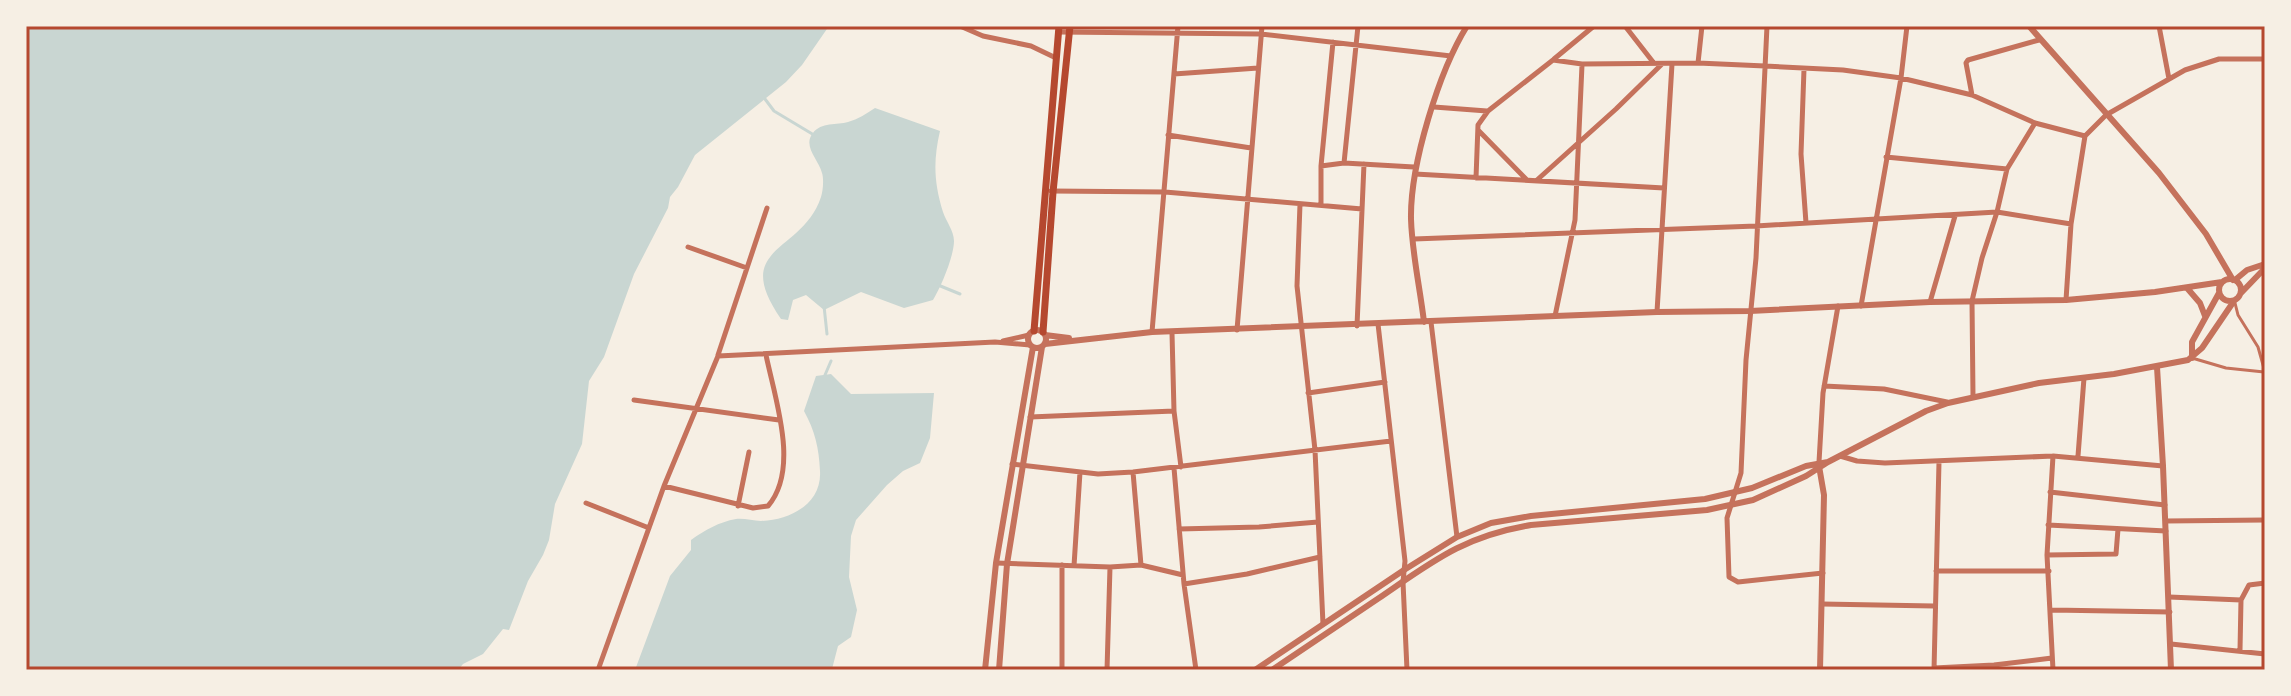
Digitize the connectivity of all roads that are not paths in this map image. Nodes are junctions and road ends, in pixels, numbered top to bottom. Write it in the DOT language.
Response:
graph roads {
  1 [pos="960,26"];
  2 [pos="1262,26"];
  3 [pos="1358,26"];
  4 [pos="1467,26"];
  5 [pos="1594,26"];
  6 [pos="1625,26"];
  7 [pos="1702,26"];
  8 [pos="1767,26"];
  9 [pos="1907,26"];
  10 [pos="2029,26"];
  11 [pos="2159,26"];
  12 [pos="1059,29"];
  13 [pos="1070,29"];
  14 [pos="1178,30"];
  15 [pos="1261,34"];
  16 [pos="2039,40"];
  17 [pos="1333,42"];
  18 [pos="1356,43"];
  19 [pos="1451,56"];
  20 [pos="1056,58"];
  21 [pos="2265,59"];
  22 [pos="1553,60"];
  23 [pos="1654,63"];
  24 [pos="1698,63"];
  25 [pos="1582,64"];
  26 [pos="1662,64"];
  27 [pos="1672,64"];
  28 [pos="1765,66"];
  29 [pos="1258,68"];
  30 [pos="1804,69"];
  31 [pos="1174,74"];
  32 [pos="1901,78"];
  33 [pos="2169,79"];
  34 [pos="1972,95"];
  35 [pos="1434,107"];
  36 [pos="1488,111"];
  37 [pos="2106,115"];
  38 [pos="2035,123"];
  39 [pos="1478,130"];
  40 [pos="1168,135"];
  41 [pos="2085,136"];
  42 [pos="1579,141"];
  43 [pos="1251,148"];
  44 [pos="1886,157"];
  45 [pos="1344,163"];
  46 [pos="1364,164"];
  47 [pos="1321,166"];
  48 [pos="2007,169"];
  49 [pos="1414,171"];
  50 [pos="1476,178"];
  51 [pos="1527,180"];
  52 [pos="1536,181"];
  53 [pos="1576,184"];
  54 [pos="1664,188"];
  55 [pos="1050,191"];
  56 [pos="1165,192"];
  57 [pos="1246,199"];
  58 [pos="1300,204"];
  59 [pos="1321,205"];
  60 [pos="767,208"];
  61 [pos="1362,209"];
  62 [pos="1997,212"];
  63 [pos="1955,216"];
  64 [pos="1876,220"];
  65 [pos="1806,223"];
  66 [pos="2071,224"];
  67 [pos="1756,226"];
  68 [pos="1662,230"];
  69 [pos="1573,233"];
  70 [pos="1414,239"];
  71 [pos="688,247"];
  72 [pos="2217,254"];
  73 [pos="2265,266"];
  74 [pos="747,268"];
  75 [pos="2234,280"];
  76 [pos="2223,282"];
  77 [pos="2187,288"];
  78 [pos="2219,293"];
  79 [pos="2241,293"];
  80 [pos="2066,300"];
  81 [pos="1972,301"];
  82 [pos="2234,301"];
  83 [pos="1930,302"];
  84 [pos="1838,306"];
  85 [pos="1861,306"];
  86 [pos="1750,311"];
  87 [pos="1657,312"];
  88 [pos="2205,316"];
  89 [pos="1555,317"];
  90 [pos="1428,322"];
  91 [pos="1378,324"];
  92 [pos="1357,326"];
  93 [pos="1300,327"];
  94 [pos="1237,331"];
  95 [pos="1152,332"];
  96 [pos="1038,333"];
  97 [pos="1172,333"];
  98 [pos="1080,339"];
  99 [pos="995,342"];
  100 [pos="1043,345"];
  101 [pos="1031,346"];
  102 [pos="766,355"];
  103 [pos="718,356"];
  104 [pos="2192,358"];
  105 [pos="2157,367"];
  106 [pos="2265,372"];
  107 [pos="2084,378"];
  108 [pos="1385,382"];
  109 [pos="1824,386"];
  110 [pos="1308,393"];
  111 [pos="1973,396"];
  112 [pos="634,400"];
  113 [pos="1948,403"];
  114 [pos="696,409"];
  115 [pos="1174,411"];
  116 [pos="1030,417"];
  117 [pos="779,420"];
  118 [pos="1391,441"];
  119 [pos="1315,450"];
  120 [pos="749,452"];
  121 [pos="1840,456"];
  122 [pos="2053,456"];
  123 [pos="2078,456"];
  124 [pos="1939,462"];
  125 [pos="1012,464"];
  126 [pos="1021,465"];
  127 [pos="1819,465"];
  128 [pos="2163,466"];
  129 [pos="1178,468"];
  130 [pos="1080,472"];
  131 [pos="1133,472"];
  132 [pos="664,486"];
  133 [pos="2050,492"];
  134 [pos="1736,493"];
  135 [pos="586,503"];
  136 [pos="1732,505"];
  137 [pos="2165,505"];
  138 [pos="738,506"];
  139 [pos="2265,520"];
  140 [pos="2166,521"];
  141 [pos="1318,522"];
  142 [pos="1491,523"];
  143 [pos="2048,525"];
  144 [pos="649,528"];
  145 [pos="1179,529"];
  146 [pos="2118,529"];
  147 [pos="2166,531"];
  148 [pos="1494,532"];
  149 [pos="1457,537"];
  150 [pos="2047,555"];
  151 [pos="1321,557"];
  152 [pos="996,563"];
  153 [pos="1007,564"];
  154 [pos="1062,565"];
  155 [pos="1141,565"];
  156 [pos="1074,566"];
  157 [pos="1110,567"];
  158 [pos="1404,570"];
  159 [pos="1936,571"];
  160 [pos="2049,571"];
  161 [pos="1823,573"];
  162 [pos="1183,575"];
  163 [pos="1403,582"];
  164 [pos="2265,583"];
  165 [pos="1184,584"];
  166 [pos="2169,597"];
  167 [pos="2241,600"];
  168 [pos="1822,604"];
  169 [pos="1934,606"];
  170 [pos="2052,610"];
  171 [pos="2170,612"];
  172 [pos="1323,624"];
  173 [pos="2171,644"];
  174 [pos="2240,650"];
  175 [pos="2265,654"];
  176 [pos="2052,658"];
  177 [pos="1934,669"];
  178 [pos="598,670"];
  179 [pos="985,670"];
  180 [pos="999,670"];
  181 [pos="1062,670"];
  182 [pos="1107,670"];
  183 [pos="1196,670"];
  184 [pos="1255,670"];
  185 [pos="1272,670"];
  186 [pos="1407,670"];
  187 [pos="1820,670"];
  188 [pos="2053,670"];
  189 [pos="2171,670"];
  1 -- 20 [label="street"];
  2 -- 15 [label="street"];
  3 -- 18 [label="street"];
  4 -- 19 [label="street"];
  5 -- 22 [label="street"];
  6 -- 23 [label="street"];
  7 -- 24 [label="street"];
  8 -- 28 [label="street"];
  9 -- 32 [label="street"];
  10 -- 16 [label="street"];
  11 -- 33 [label="street"];
  12 -- 13 [label="street"];
  12 -- 20 [label="main road"];
  13 -- 14 [label="street"];
  13 -- 55 [label="main road"];
  14 -- 15 [label="street"];
  14 -- 31 [label="street"];
  15 -- 17 [label="street"];
  15 -- 29 [label="street"];
  16 -- 34 [label="street"];
  16 -- 37 [label="street"];
  17 -- 18 [label="street"];
  17 -- 47 [label="street"];
  18 -- 19 [label="street"];
  18 -- 45 [label="street"];
  19 -- 35 [label="street"];
  20 -- 55 [label="main road"];
  21 -- 33 [label="street"];
  22 -- 25 [label="street"];
  22 -- 36 [label="street"];
  23 -- 25 [label="street"];
  23 -- 26 [label="street"];
  24 -- 27 [label="street"];
  24 -- 28 [label="street"];
  25 -- 42 [label="street"];
  26 -- 27 [label="street"];
  26 -- 42 [label="street"];
  27 -- 54 [label="street"];
  28 -- 30 [label="street"];
  28 -- 67 [label="street"];
  29 -- 31 [label="street"];
  29 -- 43 [label="street"];
  30 -- 32 [label="street"];
  30 -- 65 [label="street"];
  31 -- 40 [label="street"];
  32 -- 34 [label="street"];
  32 -- 44 [label="street"];
  33 -- 37 [label="street"];
  34 -- 38 [label="street"];
  35 -- 36 [label="street"];
  35 -- 49 [label="street"];
  36 -- 39 [label="street"];
  37 -- 41 [label="street"];
  37 -- 72 [label="street"];
  38 -- 41 [label="street"];
  38 -- 48 [label="street"];
  39 -- 50 [label="street"];
  39 -- 51 [label="street"];
  40 -- 43 [label="street"];
  40 -- 56 [label="street"];
  41 -- 66 [label="street"];
  42 -- 52 [label="street"];
  42 -- 53 [label="street"];
  43 -- 57 [label="street"];
  44 -- 48 [label="street"];
  44 -- 64 [label="street"];
  45 -- 46 [label="street"];
  45 -- 47 [label="street"];
  46 -- 49 [label="street"];
  46 -- 61 [label="street"];
  47 -- 59 [label="street"];
  48 -- 62 [label="street"];
  49 -- 50 [label="street"];
  49 -- 70 [label="street"];
  50 -- 51 [label="street"];
  51 -- 52 [label="street"];
  52 -- 53 [label="street"];
  53 -- 54 [label="street"];
  53 -- 69 [label="street"];
  54 -- 68 [label="street"];
  55 -- 56 [label="street"];
  55 -- 96 [label="main road"];
  56 -- 57 [label="street"];
  56 -- 95 [label="street"];
  57 -- 58 [label="street"];
  57 -- 94 [label="street"];
  58 -- 59 [label="street"];
  58 -- 93 [label="street"];
  59 -- 61 [label="street"];
  60 -- 74 [label="street"];
  61 -- 92 [label="street"];
  62 -- 63 [label="street"];
  62 -- 66 [label="street"];
  62 -- 81 [label="street"];
  63 -- 64 [label="street"];
  63 -- 83 [label="street"];
  64 -- 65 [label="street"];
  64 -- 85 [label="street"];
  65 -- 67 [label="street"];
  66 -- 80 [label="street"];
  67 -- 68 [label="street"];
  67 -- 86 [label="street"];
  68 -- 69 [label="street"];
  68 -- 87 [label="street"];
  69 -- 70 [label="street"];
  69 -- 89 [label="street"];
  70 -- 90 [label="street"];
  71 -- 74 [label="street"];
  72 -- 75 [label="street"];
  72 -- 76 [label="street"];
  73 -- 75 [label="street"];
  73 -- 79 [label="street"];
  74 -- 103 [label="street"];
  75 -- 76 [label="street"];
  75 -- 79 [label="street"];
  76 -- 77 [label="street"];
  76 -- 78 [label="street"];
  77 -- 80 [label="street"];
  77 -- 88 [label="street"];
  78 -- 82 [label="street"];
  78 -- 88 [label="street"];
  79 -- 82 [label="street"];
  80 -- 81 [label="street"];
  81 -- 83 [label="street"];
  81 -- 111 [label="street"];
  82 -- 104 [label="street"];
  82 -- 106 [label="lane"];
  83 -- 85 [label="street"];
  84 -- 85 [label="street"];
  84 -- 86 [label="street"];
  84 -- 109 [label="street"];
  86 -- 87 [label="street"];
  86 -- 134 [label="street"];
  87 -- 89 [label="street"];
  88 -- 104 [label="street"];
  89 -- 90 [label="street"];
  90 -- 91 [label="street"];
  90 -- 149 [label="street"];
  91 -- 92 [label="street"];
  91 -- 108 [label="street"];
  92 -- 93 [label="street"];
  93 -- 94 [label="street"];
  93 -- 110 [label="street"];
  94 -- 97 [label="street"];
  95 -- 97 [label="street"];
  95 -- 98 [label="street"];
  96 -- 98 [label="street"];
  96 -- 99 [label="street"];
  96 -- 100 [label="street"];
  96 -- 101 [label="street"];
  97 -- 115 [label="street"];
  98 -- 100 [label="street"];
  99 -- 101 [label="street"];
  99 -- 102 [label="street"];
  100 -- 101 [label="street"];
  100 -- 116 [label="street"];
  101 -- 125 [label="street"];
  102 -- 103 [label="street"];
  102 -- 117 [label="street"];
  103 -- 114 [label="street"];
  104 -- 105 [label="street"];
  104 -- 106 [label="lane"];
  105 -- 107 [label="street"];
  105 -- 128 [label="street"];
  107 -- 111 [label="street"];
  107 -- 123 [label="street"];
  108 -- 110 [label="street"];
  108 -- 118 [label="street"];
  109 -- 113 [label="street"];
  109 -- 127 [label="street"];
  110 -- 119 [label="street"];
  111 -- 113 [label="street"];
  112 -- 114 [label="street"];
  113 -- 121 [label="street"];
  114 -- 117 [label="street"];
  114 -- 132 [label="street"];
  115 -- 116 [label="street"];
  115 -- 129 [label="street"];
  116 -- 126 [label="street"];
  117 -- 138 [label="street"];
  118 -- 119 [label="street"];
  118 -- 158 [label="street"];
  119 -- 129 [label="street"];
  119 -- 141 [label="street"];
  120 -- 138 [label="street"];
  121 -- 124 [label="street"];
  121 -- 127 [label="street"];
  122 -- 123 [label="street"];
  122 -- 124 [label="street"];
  122 -- 133 [label="street"];
  123 -- 128 [label="street"];
  124 -- 159 [label="street"];
  125 -- 126 [label="street"];
  125 -- 152 [label="street"];
  126 -- 130 [label="street"];
  126 -- 153 [label="street"];
  127 -- 134 [label="street"];
  127 -- 136 [label="street"];
  127 -- 161 [label="street"];
  128 -- 137 [label="street"];
  129 -- 131 [label="street"];
  129 -- 145 [label="street"];
  130 -- 131 [label="street"];
  130 -- 156 [label="street"];
  131 -- 155 [label="street"];
  132 -- 138 [label="street"];
  132 -- 144 [label="street"];
  133 -- 137 [label="street"];
  133 -- 143 [label="street"];
  134 -- 136 [label="street"];
  134 -- 142 [label="street"];
  135 -- 144 [label="street"];
  136 -- 148 [label="street"];
  136 -- 161 [label="street"];
  137 -- 140 [label="street"];
  139 -- 140 [label="street"];
  140 -- 147 [label="street"];
  141 -- 145 [label="street"];
  141 -- 151 [label="street"];
  142 -- 148 [label="street"];
  142 -- 149 [label="street"];
  143 -- 146 [label="street"];
  143 -- 150 [label="street"];
  144 -- 178 [label="street"];
  145 -- 162 [label="street"];
  146 -- 147 [label="street"];
  146 -- 150 [label="street"];
  147 -- 166 [label="street"];
  148 -- 163 [label="street"];
  149 -- 158 [label="street"];
  150 -- 160 [label="street"];
  151 -- 165 [label="street"];
  151 -- 172 [label="street"];
  152 -- 153 [label="street"];
  152 -- 179 [label="street"];
  153 -- 154 [label="street"];
  153 -- 180 [label="street"];
  154 -- 156 [label="street"];
  154 -- 181 [label="street"];
  155 -- 157 [label="street"];
  155 -- 162 [label="street"];
  156 -- 157 [label="street"];
  157 -- 182 [label="street"];
  158 -- 163 [label="street"];
  158 -- 172 [label="street"];
  159 -- 160 [label="street"];
  159 -- 169 [label="street"];
  160 -- 170 [label="street"];
  161 -- 168 [label="street"];
  162 -- 165 [label="street"];
  163 -- 185 [label="street"];
  163 -- 186 [label="street"];
  164 -- 167 [label="street"];
  165 -- 183 [label="street"];
  166 -- 167 [label="street"];
  166 -- 171 [label="street"];
  167 -- 174 [label="street"];
  168 -- 169 [label="street"];
  168 -- 187 [label="street"];
  169 -- 177 [label="street"];
  170 -- 171 [label="street"];
  170 -- 176 [label="street"];
  171 -- 173 [label="street"];
  172 -- 184 [label="street"];
  173 -- 174 [label="street"];
  173 -- 189 [label="street"];
  174 -- 175 [label="street"];
  176 -- 177 [label="street"];
  176 -- 188 [label="street"];
}
